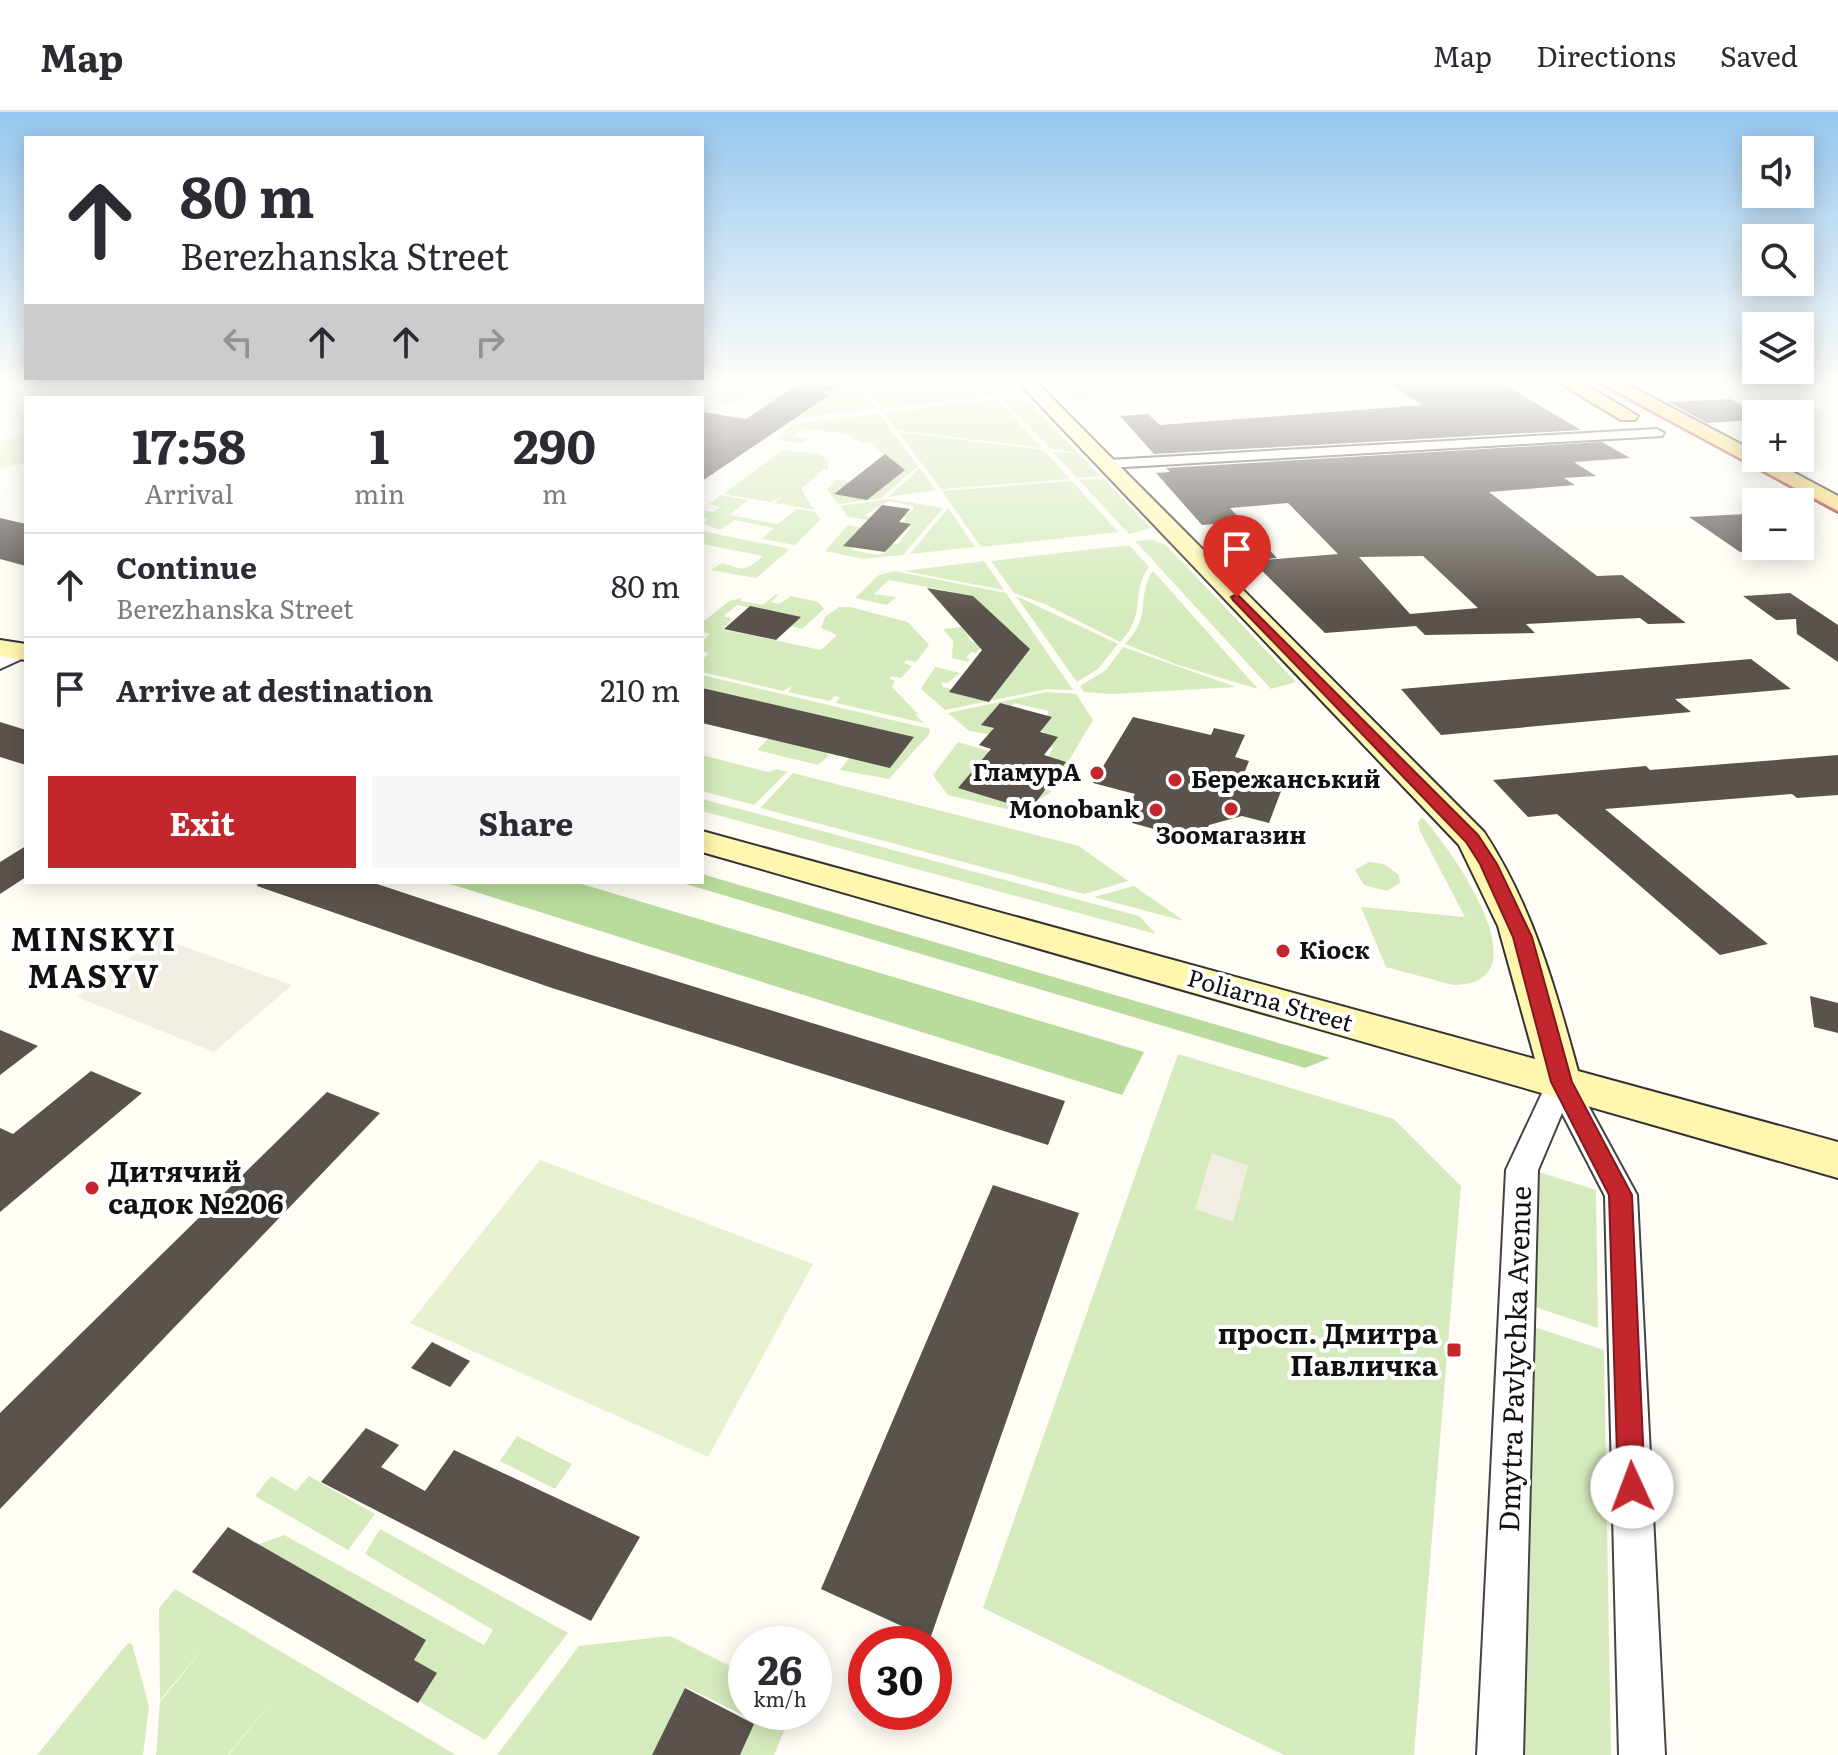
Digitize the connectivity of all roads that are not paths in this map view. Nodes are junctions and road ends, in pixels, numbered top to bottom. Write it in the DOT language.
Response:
graph roads {
  1 [pos="1102,458"];
  2 [pos="1234,458"];
  3 [pos="1735,458"];
  4 [pos="1108,464"];
  5 [pos="1832,515"];
  6 [pos="704,842"];
  7 [pos="1561,1082"];
  8 [pos="1838,1160"];
  9 [pos="1500,1755"];
  10 [pos="1642,1755"];
  1 -- 4 [label="street"];
  2 -- 4 [label="street"];
  3 -- 5 [label="main road"];
  4 -- 7 [label="street"];
  6 -- 7 [label="street, Poliarna Street"];
  7 -- 8 [label="street, Poliarna Street"];
  7 -- 9 [label="street, Dmytra Pavlychka Avenue"];
  7 -- 10 [label="street"];
}
